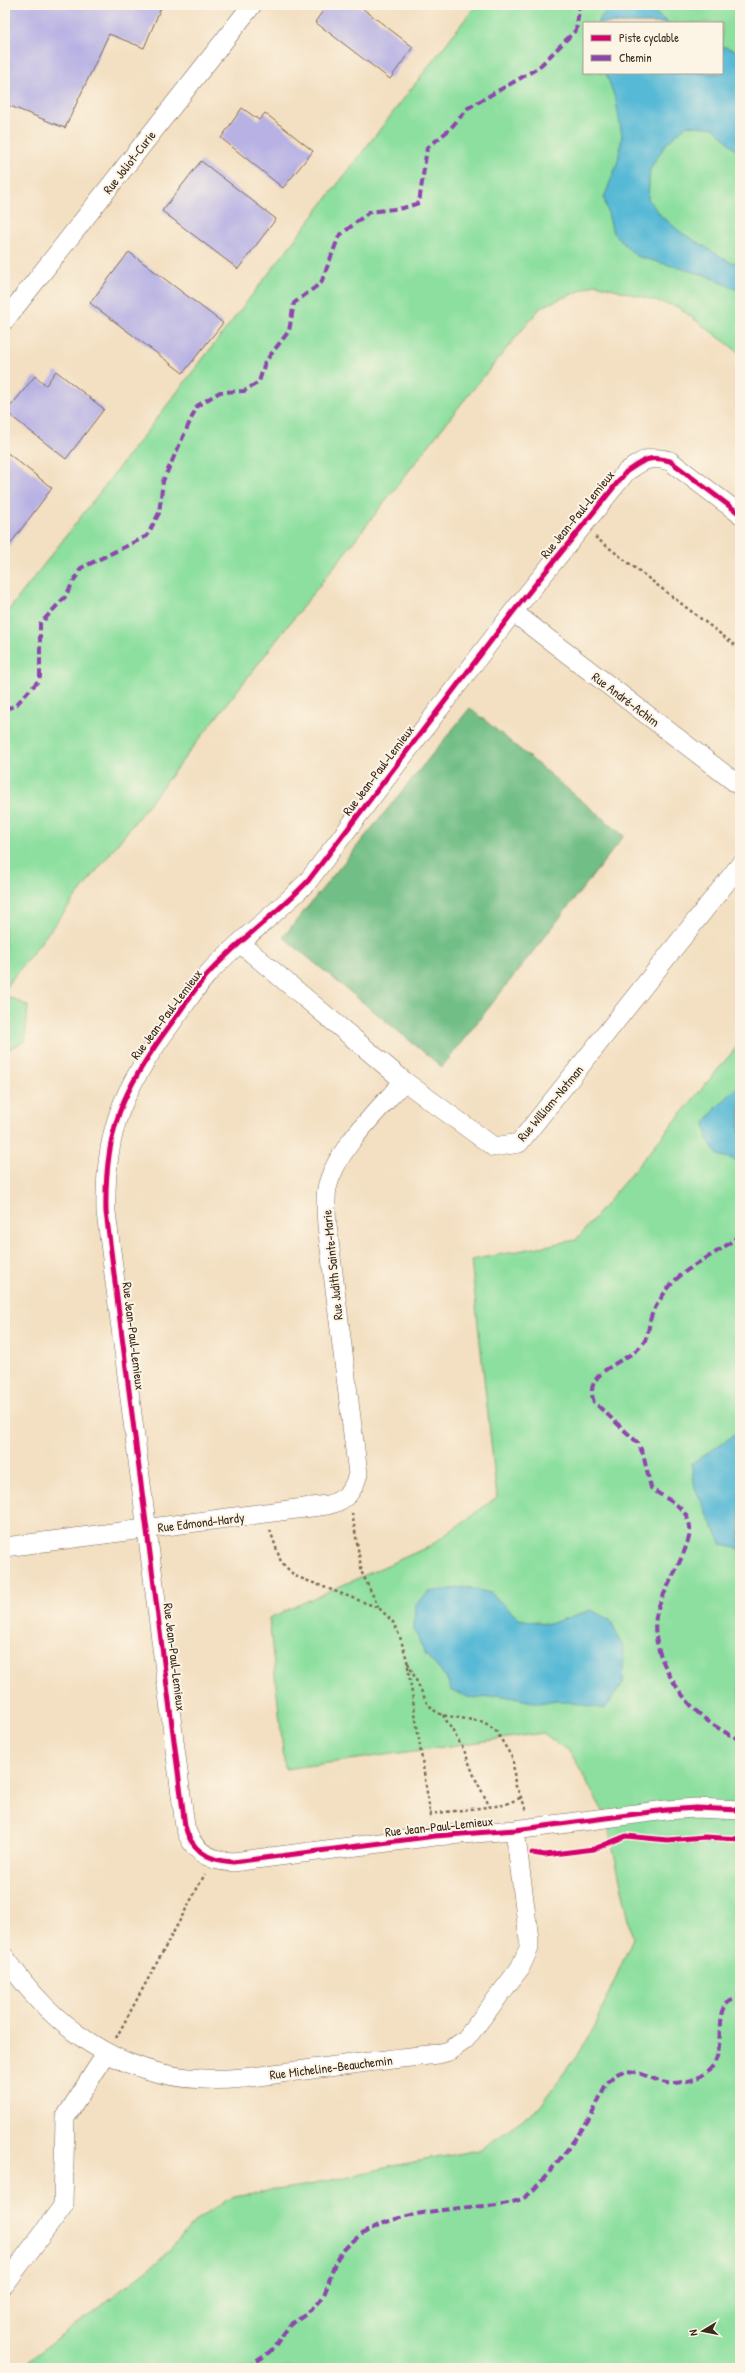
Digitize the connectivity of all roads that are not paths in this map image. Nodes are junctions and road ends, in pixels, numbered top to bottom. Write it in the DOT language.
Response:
graph roads {
  1 [pos="252,5"];
  2 [pos="5,320"];
  3 [pos="740,514"];
  4 [pos="513,612"];
  5 [pos="740,786"];
  6 [pos="740,865"];
  7 [pos="241,944"];
  8 [pos="404,1081"];
  9 [pos="343,1499"];
  10 [pos="148,1529"];
  11 [pos="5,1547"];
  12 [pos="740,1810"];
  13 [pos="515,1830"];
  14 [pos="5,1957"];
  15 [pos="106,2054"];
  16 [pos="6,2282"];
  1 -- 2 [label="street, Rue Joliot-Curie"];
  3 -- 4 [label="street, Rue Jean-Paul-Lemieux"];
  4 -- 5 [label="street, Rue André-Achim"];
  4 -- 7 [label="street, Rue Jean-Paul-Lemieux"];
  6 -- 8 [label="street, Rue William-Notman"];
  7 -- 8 [label="street, Rue William-Notman"];
  7 -- 10 [label="street, Rue Jean-Paul-Lemieux"];
  8 -- 9 [label="street, Rue Judith Sainte-Marie"];
  9 -- 10 [label="street, Rue Edmond-Hardy"];
  10 -- 11 [label="street, Rue Edmond-Hardy"];
  10 -- 13 [label="street, Rue Jean-Paul-Lemieux"];
  12 -- 13 [label="street, Rue Jean-Paul-Lemieux"];
  13 -- 15 [label="street, Rue Micheline-Beauchemin"];
  14 -- 15 [label="street, Rue Micheline-Beauchemin"];
  15 -- 16 [label="street"];
}
